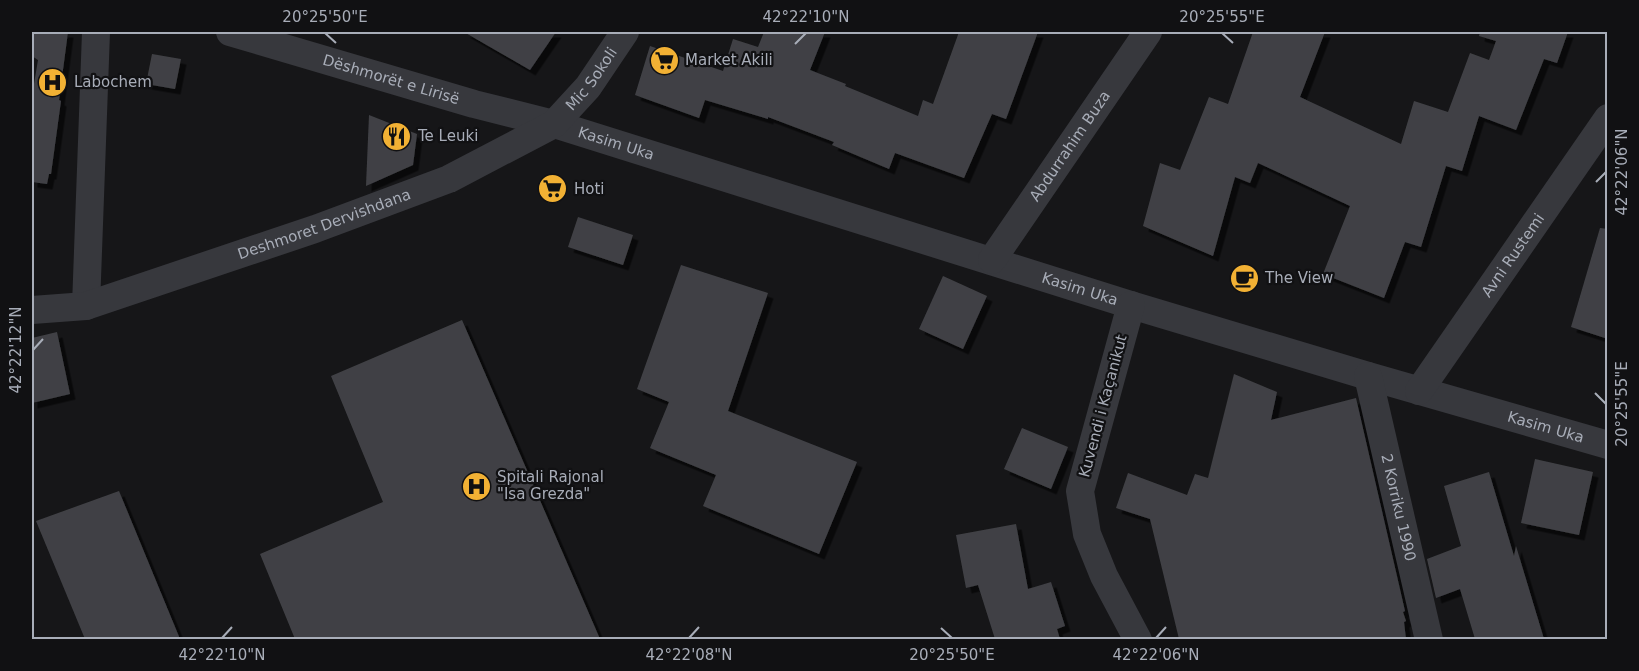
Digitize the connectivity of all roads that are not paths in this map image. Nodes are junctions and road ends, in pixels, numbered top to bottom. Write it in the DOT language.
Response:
graph roads {
  1 [pos="96,32"];
  2 [pos="230,32"];
  3 [pos="625,32"];
  4 [pos="1148,32"];
  5 [pos="1608,118"];
  6 [pos="554,124"];
  7 [pos="992,260"];
  8 [pos="1131,305"];
  9 [pos="86,306"];
  10 [pos="32,310"];
  11 [pos="1368,376"];
  12 [pos="1419,391"];
  13 [pos="1608,445"];
  14 [pos="1138,639"];
  15 [pos="1429,639"];
  1 -- 9 [label="street"];
  2 -- 6 [label="street, Dëshmorët e Lirisë"];
  3 -- 6 [label="street, Mic Sokoli"];
  4 -- 7 [label="street, Abdurrahim Buza"];
  5 -- 12 [label="street, Avni Rustemi"];
  6 -- 7 [label="street, Kasim Uka"];
  6 -- 9 [label="street, Deshmoret Dervishdana"];
  7 -- 8 [label="street, Kasim Uka"];
  8 -- 11 [label="street, Kasim Uka"];
  8 -- 14 [label="street, Kuvendi i Kaçanikut"];
  9 -- 10 [label="street, Deshmoret Dervishdana"];
  11 -- 12 [label="street, Kasim Uka"];
  11 -- 15 [label="street, 2 Korriku 1990"];
  12 -- 13 [label="street, Kasim Uka"];
}
